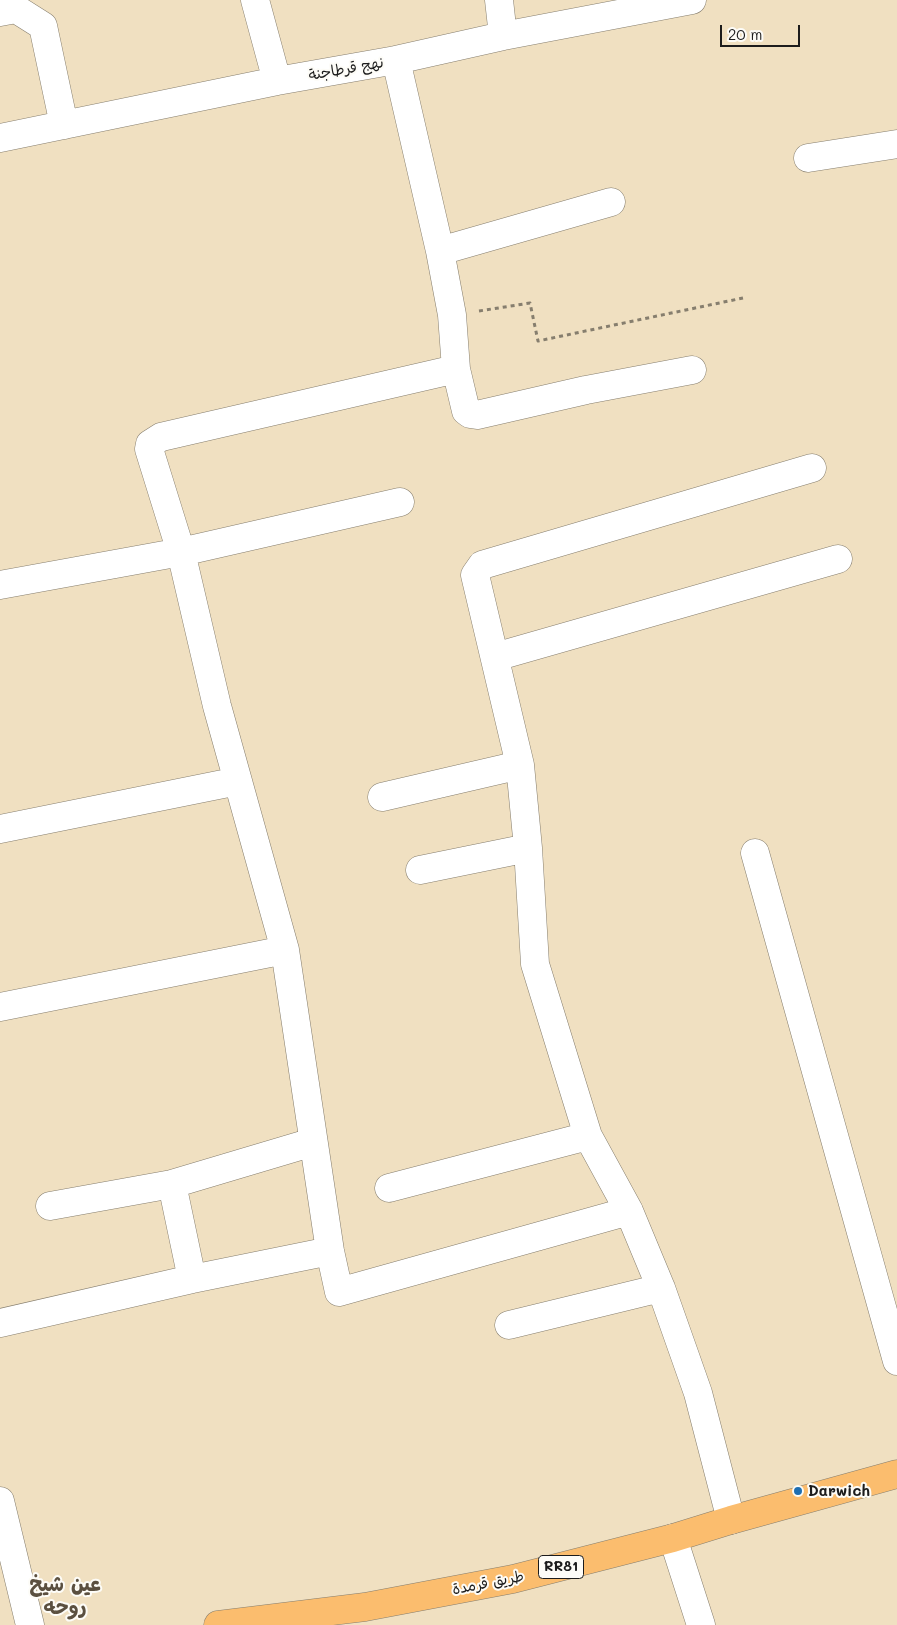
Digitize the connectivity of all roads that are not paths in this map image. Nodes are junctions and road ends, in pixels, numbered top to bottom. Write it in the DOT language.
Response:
graph roads {
  1 [pos="256,0"];
  2 [pos="499,0"];
  3 [pos="692,0"];
  4 [pos="649,4"];
  5 [pos="0,12"];
  6 [pos="503,36"];
  7 [pos="396,60"];
  8 [pos="277,81"];
  9 [pos="64,125"];
  10 [pos="0,138"];
  11 [pos="897,144"];
  12 [pos="808,158"];
  13 [pos="610,202"];
  14 [pos="440,251"];
  15 [pos="456,369"];
  16 [pos="692,370"];
  17 [pos="812,468"];
  18 [pos="400,502"];
  19 [pos="180,552"];
  20 [pos="838,559"];
  21 [pos="0,585"];
  22 [pos="495,657"];
  23 [pos="520,766"];
  24 [pos="238,781"];
  25 [pos="382,797"];
  26 [pos="0,829"];
  27 [pos="528,848"];
  28 [pos="755,854"];
  29 [pos="420,870"];
  30 [pos="285,950"];
  31 [pos="0,1007"];
  32 [pos="588,1136"];
  33 [pos="313,1142"];
  34 [pos="172,1184"];
  35 [pos="389,1188"];
  36 [pos="50,1206"];
  37 [pos="629,1211"];
  38 [pos="330,1251"];
  39 [pos="192,1280"];
  40 [pos="661,1288"];
  41 [pos="0,1323"];
  42 [pos="509,1325"];
  43 [pos="897,1361"];
  44 [pos="897,1474"];
  45 [pos="0,1501"];
  46 [pos="731,1520"];
  47 [pos="673,1538"];
  48 [pos="30,1625"];
  49 [pos="218,1625"];
  50 [pos="701,1625"];
  1 -- 8 [label="street"];
  2 -- 6 [label="street"];
  3 -- 4 [label="street, نهج قرطاجنة"];
  4 -- 6 [label="street, نهج قرطاجنة"];
  5 -- 9 [label="street"];
  6 -- 7 [label="street, نهج قرطاجنة"];
  7 -- 8 [label="street, نهج قرطاجنة"];
  7 -- 14 [label="street"];
  8 -- 9 [label="street, نهج قرطاجنة"];
  9 -- 10 [label="street, نهج قرطاجنة"];
  11 -- 12 [label="street"];
  13 -- 14 [label="street"];
  14 -- 15 [label="street"];
  15 -- 16 [label="street"];
  15 -- 19 [label="street"];
  17 -- 22 [label="street"];
  18 -- 19 [label="street"];
  19 -- 21 [label="street"];
  19 -- 24 [label="street"];
  20 -- 22 [label="street"];
  22 -- 23 [label="street"];
  23 -- 25 [label="street"];
  23 -- 27 [label="street"];
  24 -- 26 [label="street"];
  24 -- 30 [label="street"];
  27 -- 29 [label="street"];
  27 -- 32 [label="street"];
  28 -- 43 [label="street"];
  30 -- 31 [label="street"];
  30 -- 33 [label="street"];
  32 -- 35 [label="street"];
  32 -- 37 [label="street"];
  33 -- 34 [label="street"];
  33 -- 38 [label="street"];
  34 -- 36 [label="street"];
  34 -- 39 [label="street"];
  37 -- 38 [label="street"];
  37 -- 40 [label="street"];
  38 -- 39 [label="street"];
  39 -- 41 [label="street"];
  40 -- 42 [label="street"];
  40 -- 46 [label="street"];
  44 -- 46 [label="main road, طريق قرمدة / RR81"];
  45 -- 48 [label="street"];
  46 -- 47 [label="main road, طريق قرمدة / RR81"];
  47 -- 49 [label="main road, طريق قرمدة / RR81"];
  47 -- 50 [label="street"];
}
